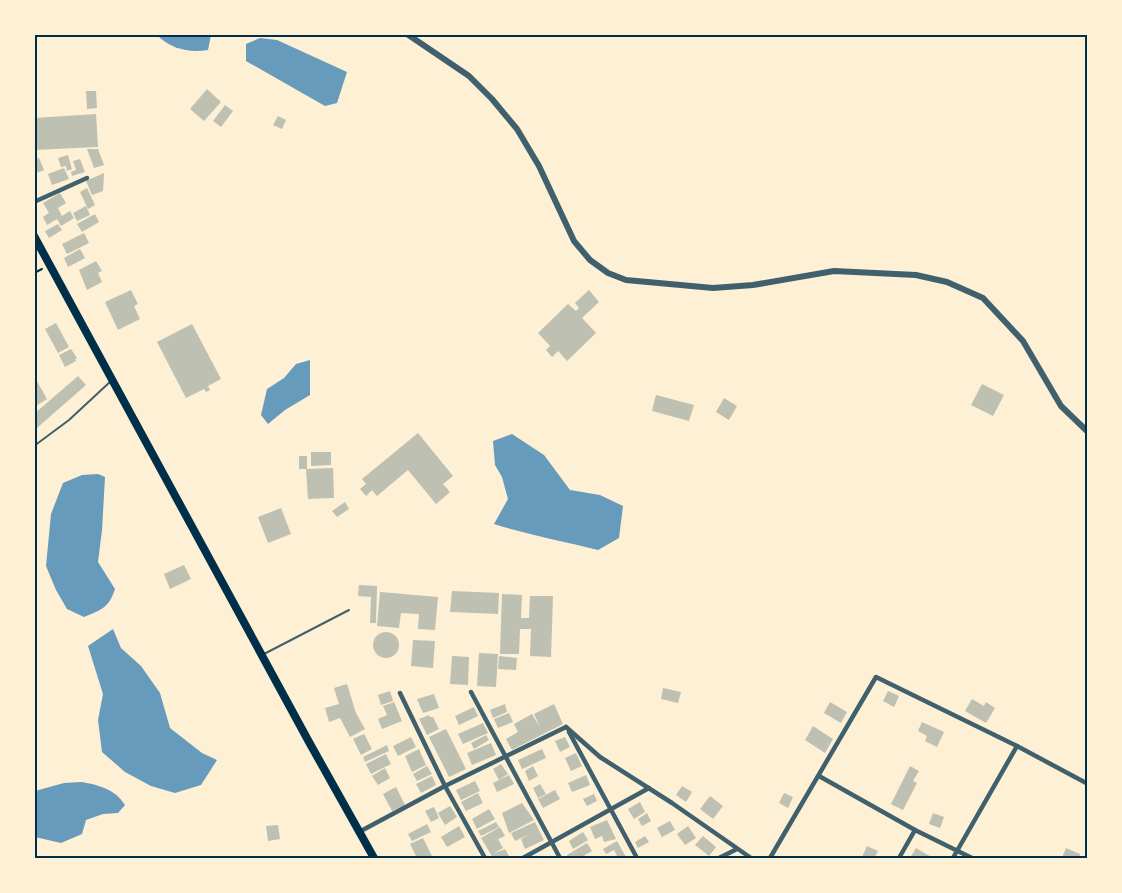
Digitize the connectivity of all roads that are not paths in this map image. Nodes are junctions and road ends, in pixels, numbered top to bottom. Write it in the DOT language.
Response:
graph roads {
  1 [pos="407,34"];
  2 [pos="87,178"];
  3 [pos="34,202"];
  4 [pos="34,236"];
  5 [pos="113,379"];
  6 [pos="1088,432"];
  7 [pos="34,446"];
  8 [pos="349,610"];
  9 [pos="261,655"];
  10 [pos="471,692"];
  11 [pos="400,693"];
  12 [pos="566,727"];
  13 [pos="1017,746"];
  14 [pos="506,756"];
  15 [pos="819,776"];
  16 [pos="1088,784"];
  17 [pos="445,786"];
  18 [pos="649,788"];
  19 [pos="610,810"];
  20 [pos="915,830"];
  21 [pos="359,832"];
  22 [pos="551,842"];
  23 [pos="737,849"];
  24 [pos="957,851"];
  25 [pos="374,858"];
  26 [pos="485,858"];
  27 [pos="523,858"];
  28 [pos="560,858"];
  29 [pos="637,858"];
  30 [pos="719,858"];
  31 [pos="752,858"];
  32 [pos="770,858"];
  33 [pos="899,858"];
  34 [pos="953,858"];
  35 [pos="972,858"];
  1 -- 6 [label="street"];
  2 -- 3 [label="street"];
  4 -- 5 [label="highway"];
  5 -- 7 [label="lane"];
  5 -- 9 [label="highway"];
  8 -- 9 [label="lane"];
  9 -- 21 [label="highway"];
  10 -- 14 [label="street"];
  11 -- 17 [label="street"];
  12 -- 14 [label="street"];
  12 -- 18 [label="street"];
  12 -- 19 [label="street"];
  13 -- 15 [label="street"];
  13 -- 16 [label="street"];
  13 -- 24 [label="street"];
  14 -- 17 [label="street"];
  14 -- 22 [label="street"];
  15 -- 20 [label="street"];
  15 -- 32 [label="street"];
  17 -- 21 [label="street"];
  17 -- 26 [label="street"];
  18 -- 19 [label="street"];
  18 -- 23 [label="street"];
  19 -- 22 [label="street"];
  19 -- 29 [label="street"];
  20 -- 24 [label="street"];
  20 -- 33 [label="street"];
  21 -- 25 [label="highway"];
  22 -- 27 [label="street"];
  22 -- 28 [label="street"];
  23 -- 30 [label="street"];
  23 -- 31 [label="street"];
  24 -- 34 [label="street"];
  24 -- 35 [label="street"];
}
